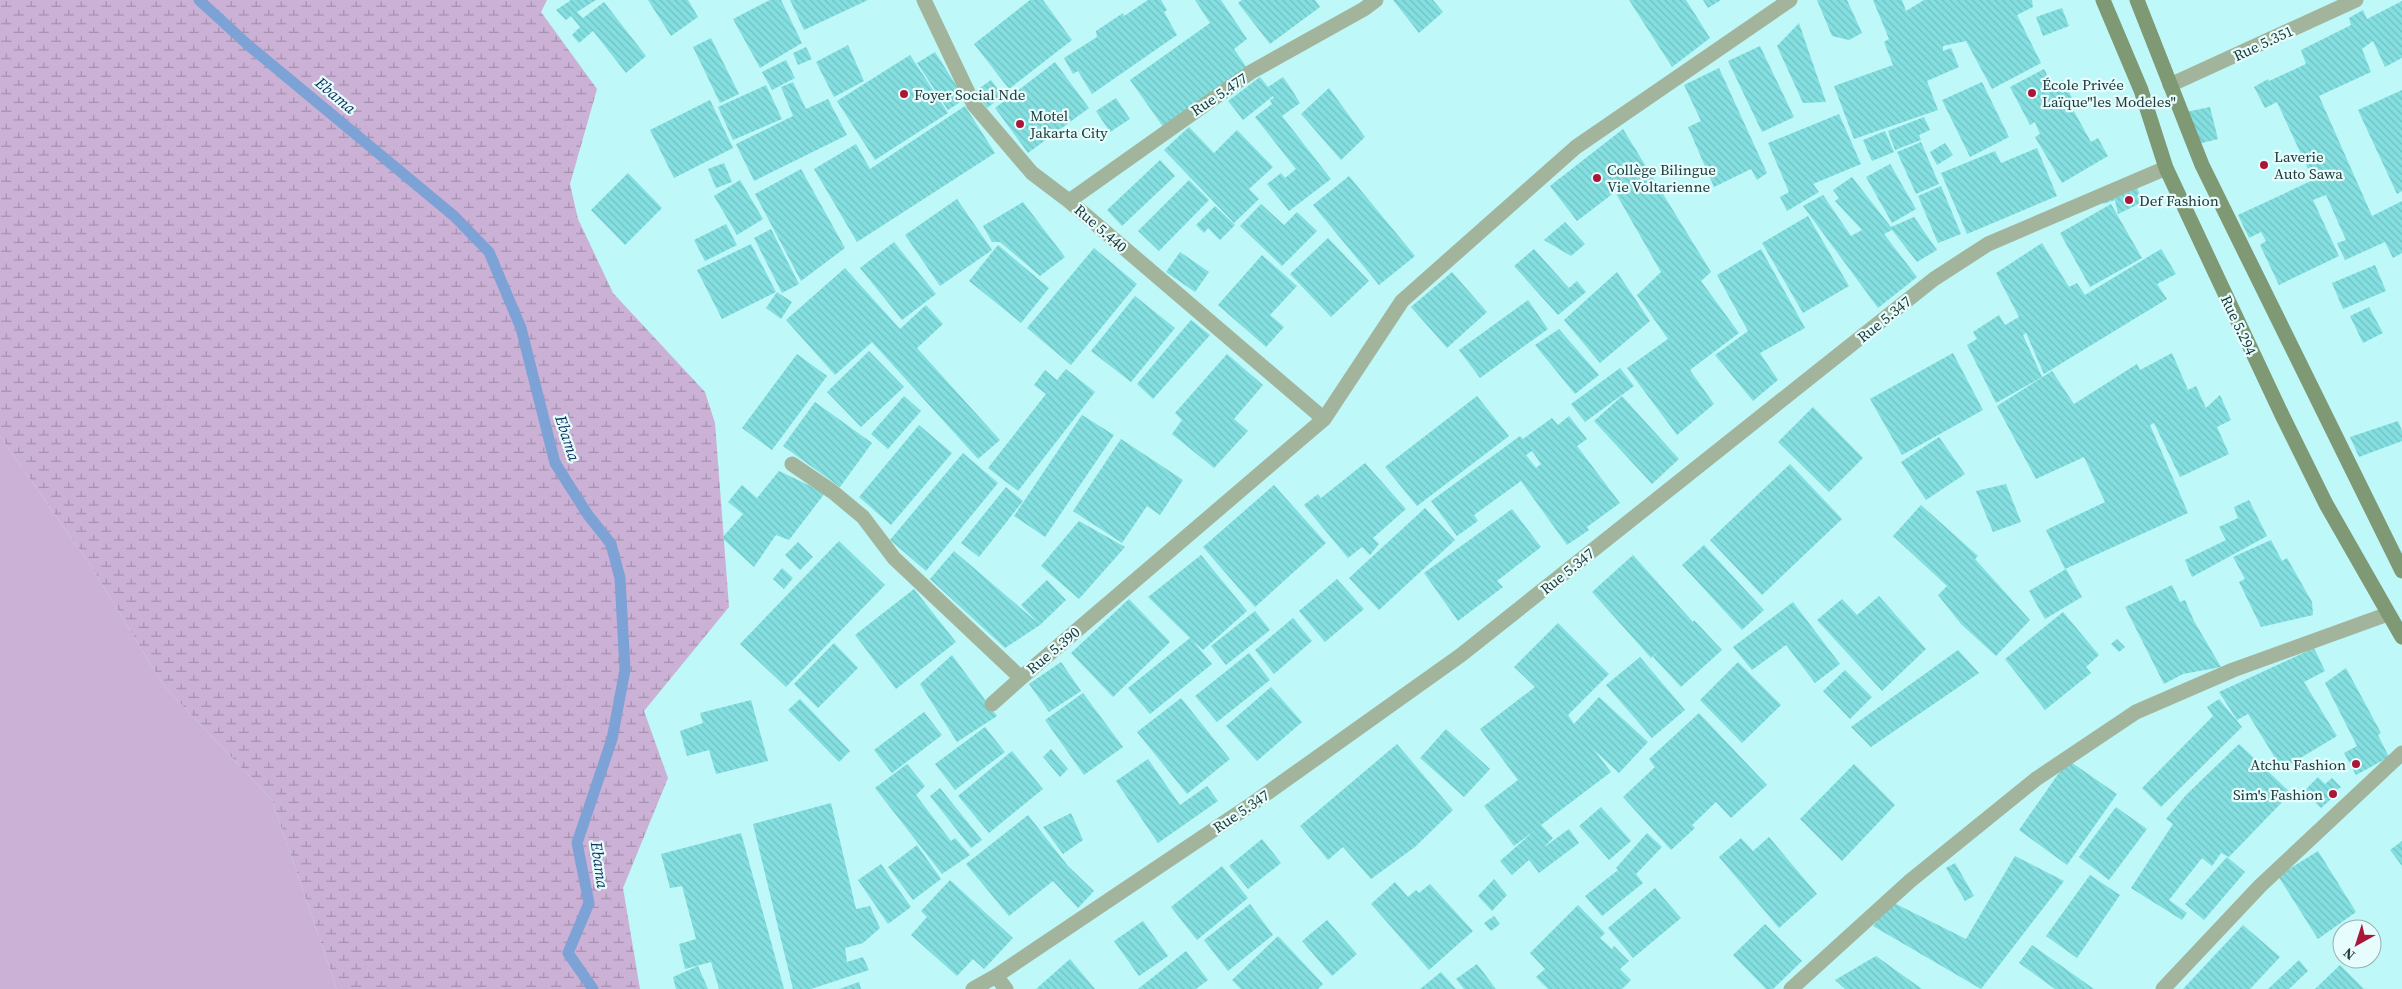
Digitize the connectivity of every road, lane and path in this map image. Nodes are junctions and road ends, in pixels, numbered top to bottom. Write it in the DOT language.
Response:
graph roads {
  1 [pos="924,0"];
  2 [pos="1376,0"];
  3 [pos="1790,0"];
  4 [pos="2103,0"];
  5 [pos="2137,0"];
  6 [pos="2356,0"];
  7 [pos="2170,85"];
  8 [pos="2166,168"];
  9 [pos="1070,202"];
  10 [pos="1324,419"];
  11 [pos="792,464"];
  12 [pos="2402,572"];
  13 [pos="2388,614"];
  14 [pos="2402,637"];
  15 [pos="1021,678"];
  16 [pos="992,704"];
  17 [pos="2402,753"];
  18 [pos="996,976"];
  19 [pos="973,989"];
  20 [pos="1006,989"];
  21 [pos="1791,989"];
  22 [pos="2163,989"];
  1 -- 9 [label="street, Rue 5.440"];
  2 -- 9 [label="street, Rue 5.477"];
  3 -- 10 [label="street, Rue 5.390"];
  4 -- 8 [label="main road, Rue 5.294"];
  5 -- 7 [label="main road"];
  6 -- 7 [label="street, Rue 5.351"];
  7 -- 12 [label="main road"];
  8 -- 13 [label="main road, Rue 5.294"];
  8 -- 18 [label="street, Rue 5.347"];
  9 -- 10 [label="street, Rue 5.440"];
  10 -- 15 [label="street, Rue 5.390"];
  11 -- 15 [label="street, Rue 5.390"];
  13 -- 14 [label="main road, Rue 5.294"];
  13 -- 21 [label="street"];
  15 -- 16 [label="street"];
  17 -- 22 [label="street"];
  18 -- 19 [label="street, Rue 5.347"];
  18 -- 20 [label="street"];
}
